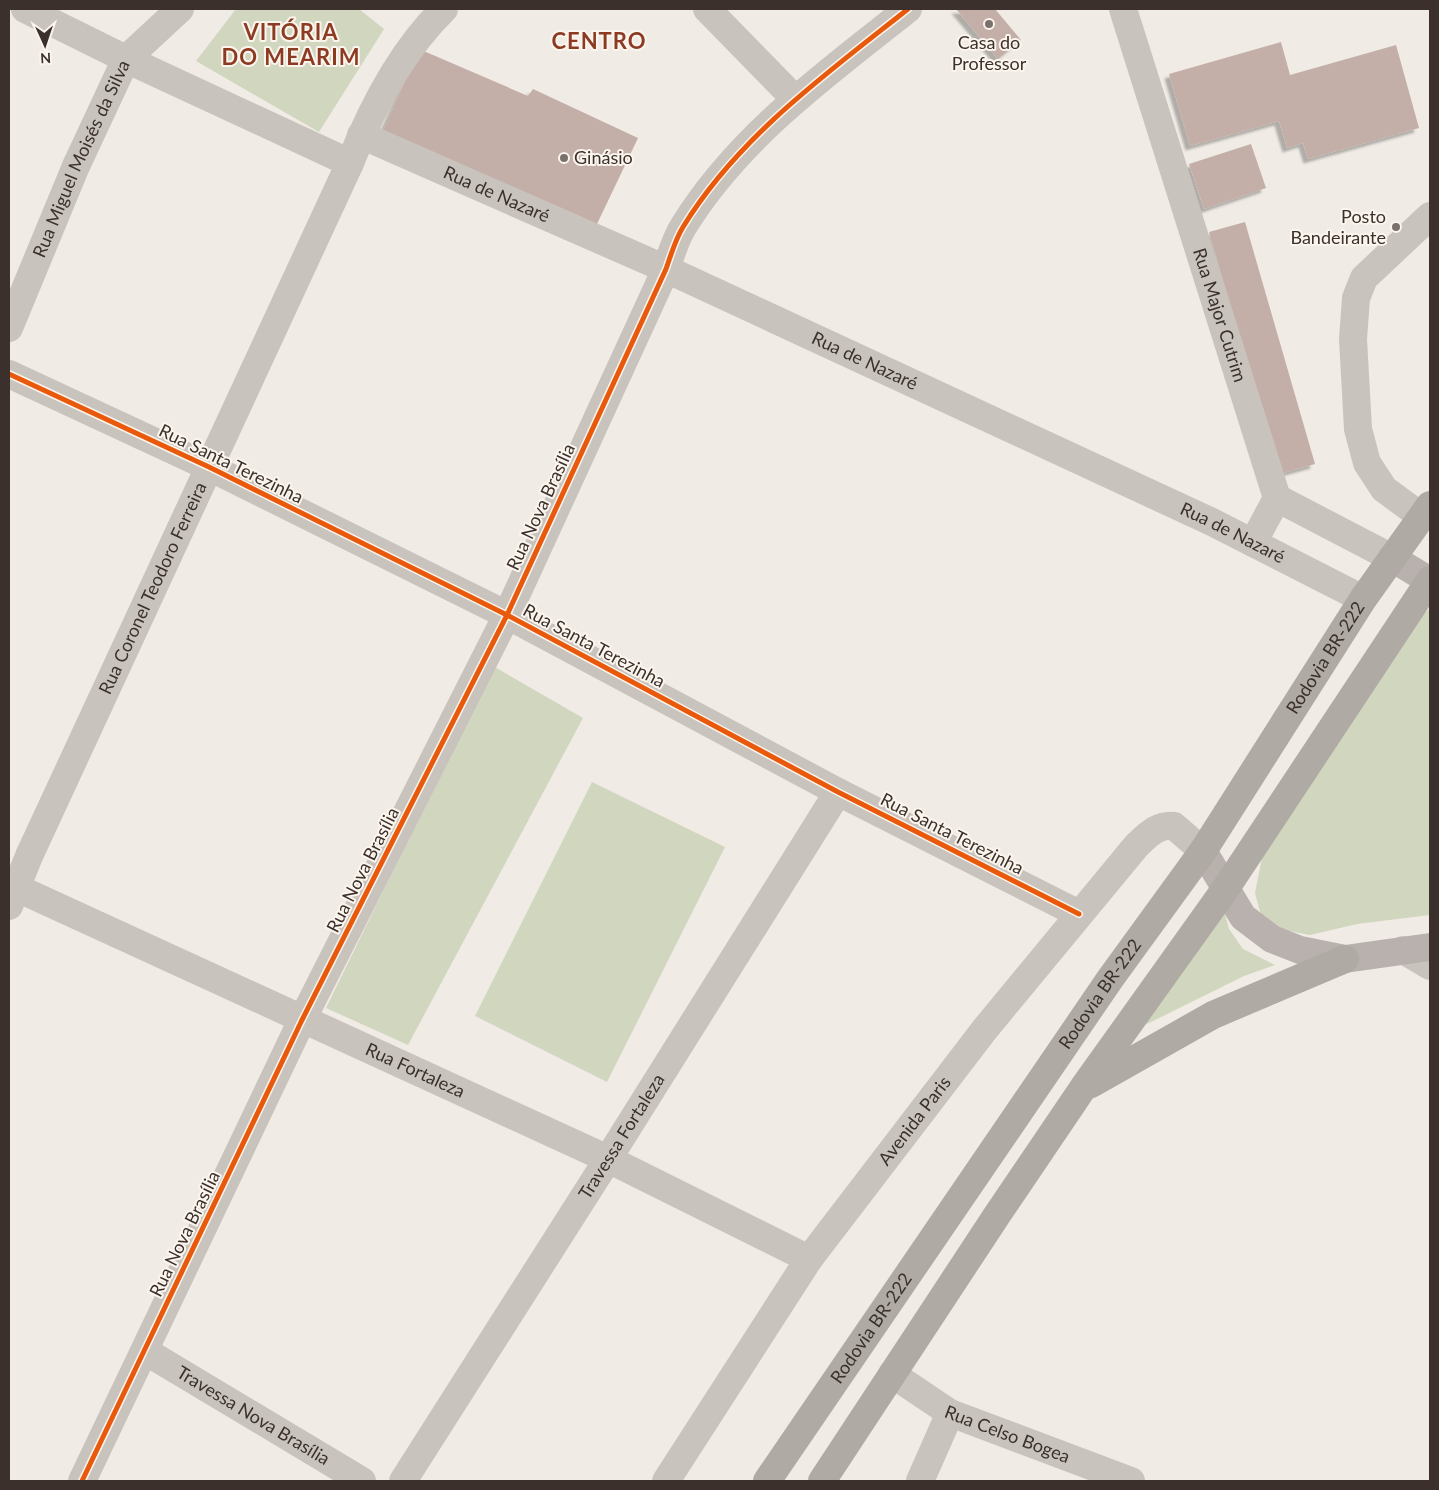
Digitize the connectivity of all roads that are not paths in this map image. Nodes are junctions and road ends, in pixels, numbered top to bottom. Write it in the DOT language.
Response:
graph roads {
  1 [pos="25,9"];
  2 [pos="180,9"];
  3 [pos="706,9"];
  4 [pos="908,9"];
  5 [pos="1123,9"];
  6 [pos="429,14"];
  7 [pos="126,59"];
  8 [pos="795,99"];
  9 [pos="361,134"];
  10 [pos="350,163"];
  11 [pos="1430,216"];
  12 [pos="666,269"];
  13 [pos="9,328"];
  14 [pos="9,374"];
  15 [pos="209,467"];
  16 [pos="1277,498"];
  17 [pos="1426,511"];
  18 [pos="1253,543"];
  19 [pos="1392,558"];
  20 [pos="1430,581"];
  21 [pos="1363,599"];
  22 [pos="507,615"];
  23 [pos="838,792"];
  24 [pos="1203,851"];
  25 [pos="19,854"];
  26 [pos="1226,888"];
  27 [pos="13,897"];
  28 [pos="1079,914"];
  29 [pos="1430,947"];
  30 [pos="1402,950"];
  31 [pos="1345,959"];
  32 [pos="1430,966"];
  33 [pos="302,1020"];
  34 [pos="1083,1088"];
  35 [pos="608,1159"];
  36 [pos="809,1259"];
  37 [pos="145,1351"];
  38 [pos="892,1374"];
  39 [pos="950,1413"];
  40 [pos="82,1481"];
  41 [pos="362,1481"];
  42 [pos="402,1481"];
  43 [pos="666,1481"];
  44 [pos="767,1481"];
  45 [pos="822,1481"];
  46 [pos="920,1481"];
  47 [pos="1131,1481"];
  1 -- 7 [label="street"];
  2 -- 7 [label="street, Rua Miguel Moisés da Silva"];
  3 -- 8 [label="street"];
  4 -- 8 [label="street, Rua Nova Brasília"];
  5 -- 16 [label="street, Rua Major Cutrim"];
  6 -- 9 [label="street, Rua Coronel Teodoro Ferreira"];
  7 -- 10 [label="street"];
  7 -- 13 [label="street, Rua Miguel Moisés da Silva"];
  8 -- 12 [label="street, Rua Nova Brasília"];
  9 -- 10 [label="street, Rua Coronel Teodoro Ferreira"];
  9 -- 12 [label="street, Rua de Nazaré"];
  10 -- 15 [label="street, Rua Coronel Teodoro Ferreira"];
  11 -- 17 [label="street"];
  12 -- 18 [label="street, Rua de Nazaré"];
  12 -- 22 [label="street, Rua Nova Brasília"];
  14 -- 15 [label="street, Rua Santa Terezinha"];
  15 -- 22 [label="street, Rua Santa Terezinha"];
  15 -- 25 [label="street, Rua Coronel Teodoro Ferreira"];
  16 -- 18 [label="street"];
  16 -- 19 [label="street"];
  17 -- 19 [label="highway, Rodovia BR-222"];
  18 -- 21 [label="street, Rua de Nazaré"];
  19 -- 20 [label="main road"];
  19 -- 21 [label="highway, Rodovia BR-222"];
  20 -- 26 [label="highway"];
  21 -- 24 [label="highway, Rodovia BR-222"];
  22 -- 23 [label="street, Rua Santa Terezinha"];
  22 -- 33 [label="street, Rua Nova Brasília"];
  23 -- 28 [label="street, Rua Santa Terezinha"];
  23 -- 35 [label="street, Travessa Fortaleza"];
  24 -- 26 [label="main road"];
  24 -- 28 [label="street, Avenida Paris"];
  24 -- 44 [label="highway, Rodovia BR-222"];
  25 -- 27 [label="street, Rua Coronel Teodoro Ferreira"];
  26 -- 31 [label="main road"];
  26 -- 34 [label="highway"];
  27 -- 33 [label="street, Rua Fortaleza"];
  28 -- 36 [label="street, Avenida Paris"];
  29 -- 30 [label="main road"];
  30 -- 31 [label="main road"];
  30 -- 32 [label="street"];
  31 -- 34 [label="highway"];
  33 -- 35 [label="street, Rua Fortaleza"];
  33 -- 37 [label="street, Rua Nova Brasília"];
  34 -- 38 [label="highway"];
  35 -- 36 [label="street, Rua Fortaleza"];
  35 -- 42 [label="street, Travessa Fortaleza"];
  36 -- 43 [label="street, Avenida Paris"];
  37 -- 40 [label="street, Rua Nova Brasília"];
  37 -- 41 [label="street, Travessa Nova Brasília"];
  38 -- 39 [label="street, Rua Celso Bogea"];
  38 -- 45 [label="highway"];
  39 -- 46 [label="street"];
  39 -- 47 [label="street, Rua Celso Bogea"];
}
